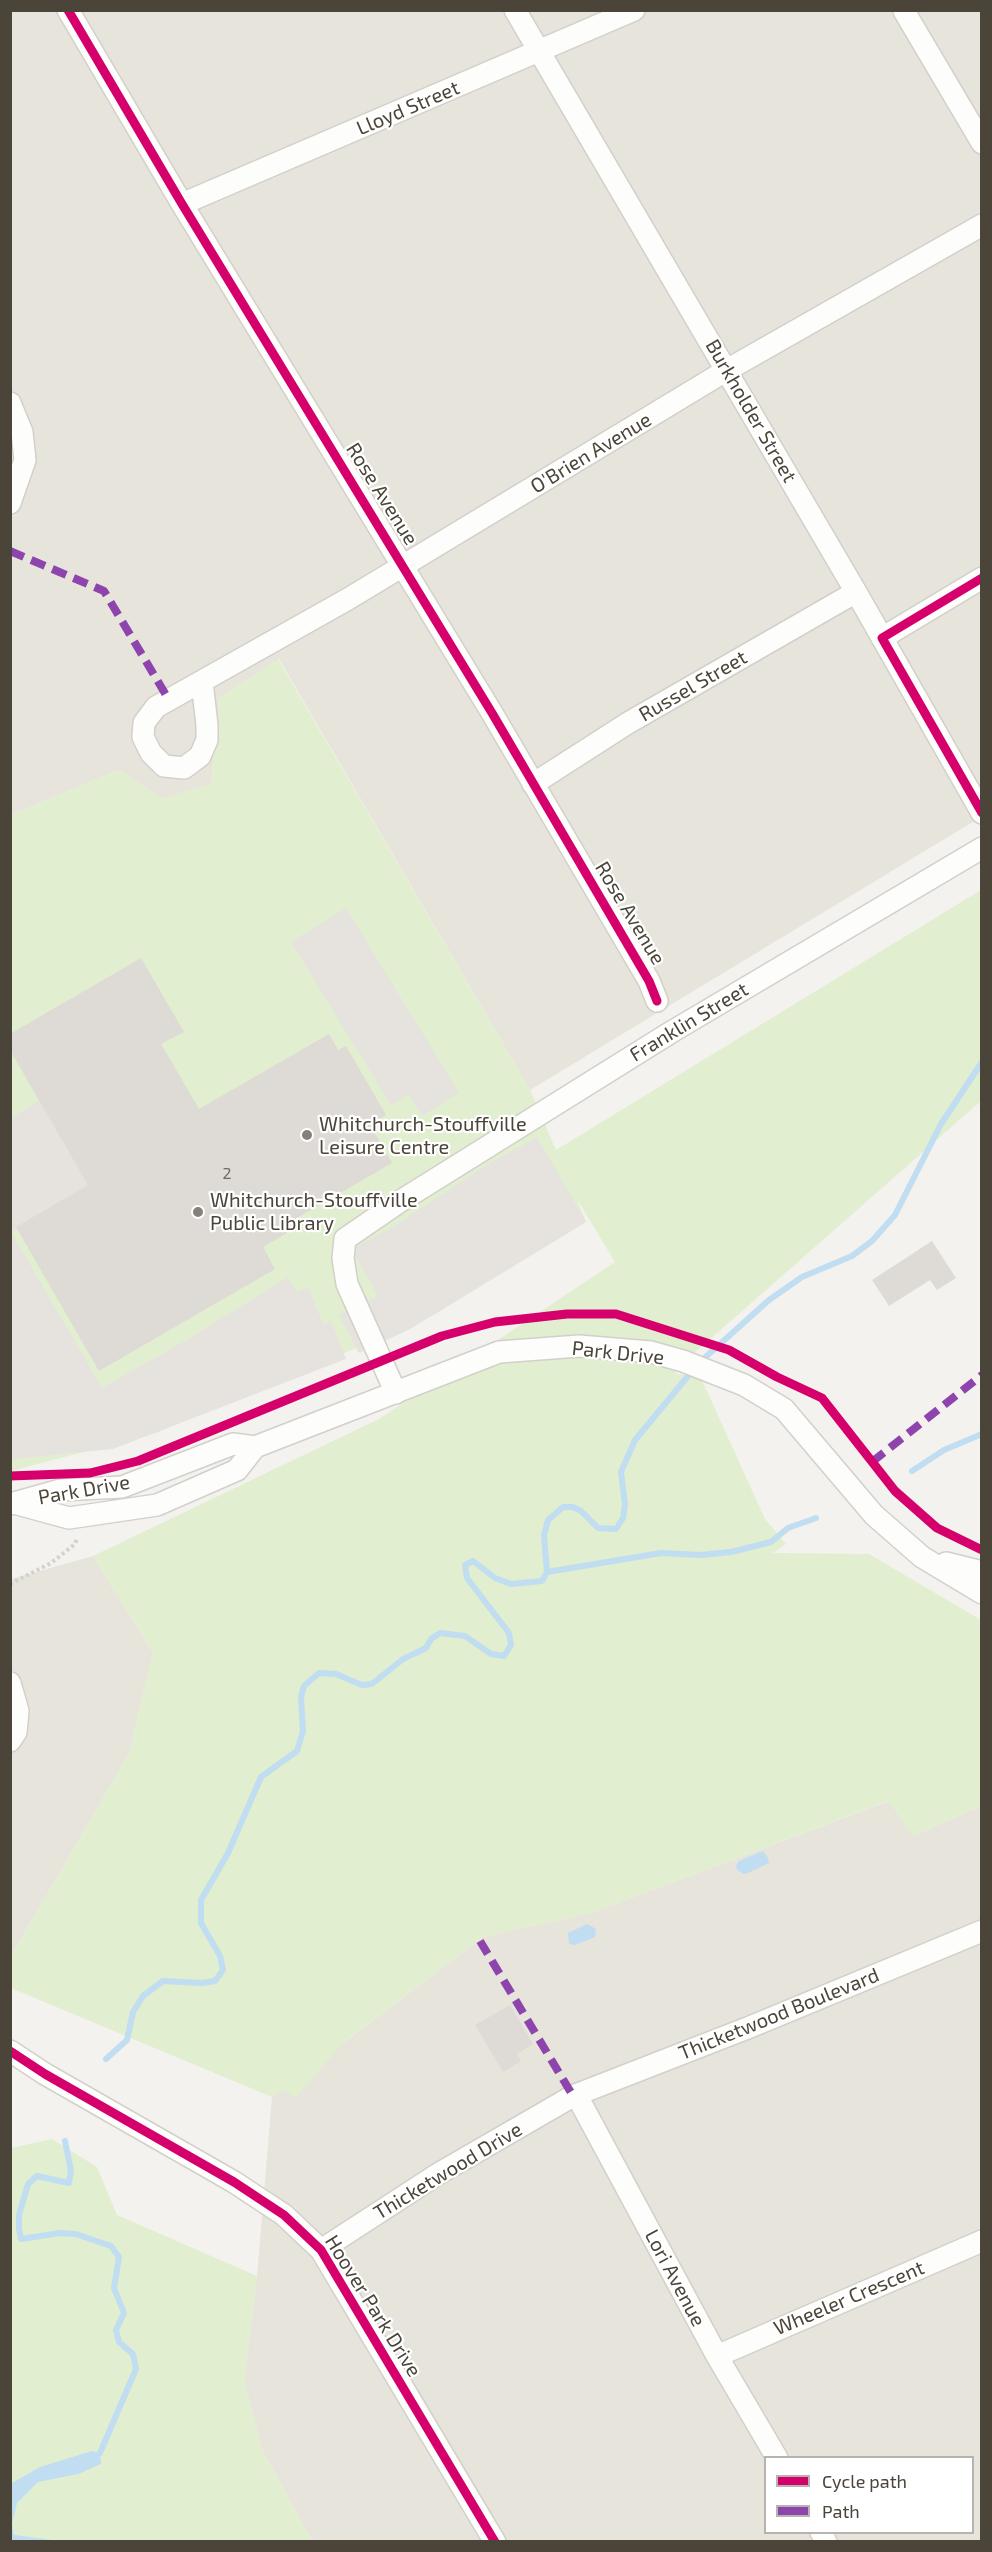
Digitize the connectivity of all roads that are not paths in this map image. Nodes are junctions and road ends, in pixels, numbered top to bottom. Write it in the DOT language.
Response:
graph roads {
  1 [pos="68,10"];
  2 [pos="515,10"];
  3 [pos="634,10"];
  4 [pos="904,11"];
  5 [pos="540,52"];
  6 [pos="981,143"];
  7 [pos="182,204"];
  8 [pos="981,225"];
  9 [pos="727,370"];
  10 [pos="10,403"];
  11 [pos="10,503"];
  12 [pos="404,565"];
  13 [pos="981,578"];
  14 [pos="856,592"];
  15 [pos="882,638"];
  16 [pos="202,682"];
  17 [pos="533,784"];
  18 [pos="981,813"];
  19 [pos="981,848"];
  20 [pos="657,1001"];
  21 [pos="396,1393"];
  22 [pos="255,1447"];
  23 [pos="12,1503"];
  24 [pos="922,1557"];
  25 [pos="981,1572"];
  26 [pos="981,1593"];
  27 [pos="10,1683"];
  28 [pos="10,1741"];
  29 [pos="981,1931"];
  30 [pos="10,2051"];
  31 [pos="577,2096"];
  32 [pos="981,2241"];
  33 [pos="321,2250"];
  34 [pos="717,2356"];
  35 [pos="776,2456"];
  36 [pos="495,2541"];
  1 -- 7 [label="street, Rose Avenue"];
  2 -- 5 [label="street, Burkholder Street"];
  3 -- 5 [label="street, Lloyd Street"];
  4 -- 6 [label="street"];
  5 -- 7 [label="street, Lloyd Street"];
  5 -- 9 [label="street, Burkholder Street"];
  7 -- 12 [label="street, Rose Avenue"];
  8 -- 9 [label="street, O'Brien Avenue"];
  9 -- 12 [label="street, O'Brien Avenue"];
  9 -- 14 [label="street, Burkholder Street"];
  10 -- 11 [label="street"];
  12 -- 16 [label="street, O'Brien Avenue"];
  12 -- 17 [label="street, Rose Avenue"];
  13 -- 15 [label="street"];
  14 -- 15 [label="street, Burkholder Street"];
  14 -- 17 [label="street, Russel Street"];
  15 -- 18 [label="street, Burkholder Street"];
  17 -- 20 [label="street, Rose Avenue"];
  19 -- 21 [label="street, Franklin Street"];
  21 -- 22 [label="street, Park Drive"];
  21 -- 24 [label="street, Park Drive"];
  22 -- 23 [label="street, Park Drive"];
  22 -- 23 [label="street, Park Drive"];
  24 -- 25 [label="street, Park Drive"];
  24 -- 26 [label="street, Park Drive"];
  27 -- 28 [label="street"];
  29 -- 31 [label="street, Thicketwood Boulevard"];
  30 -- 33 [label="street, Hoover Park Drive"];
  31 -- 33 [label="street, Thicketwood Drive"];
  31 -- 34 [label="street, Lori Avenue"];
  32 -- 34 [label="street, Wheeler Crescent"];
  33 -- 36 [label="street, Hoover Park Drive"];
  34 -- 35 [label="street, Lori Avenue"];
}
